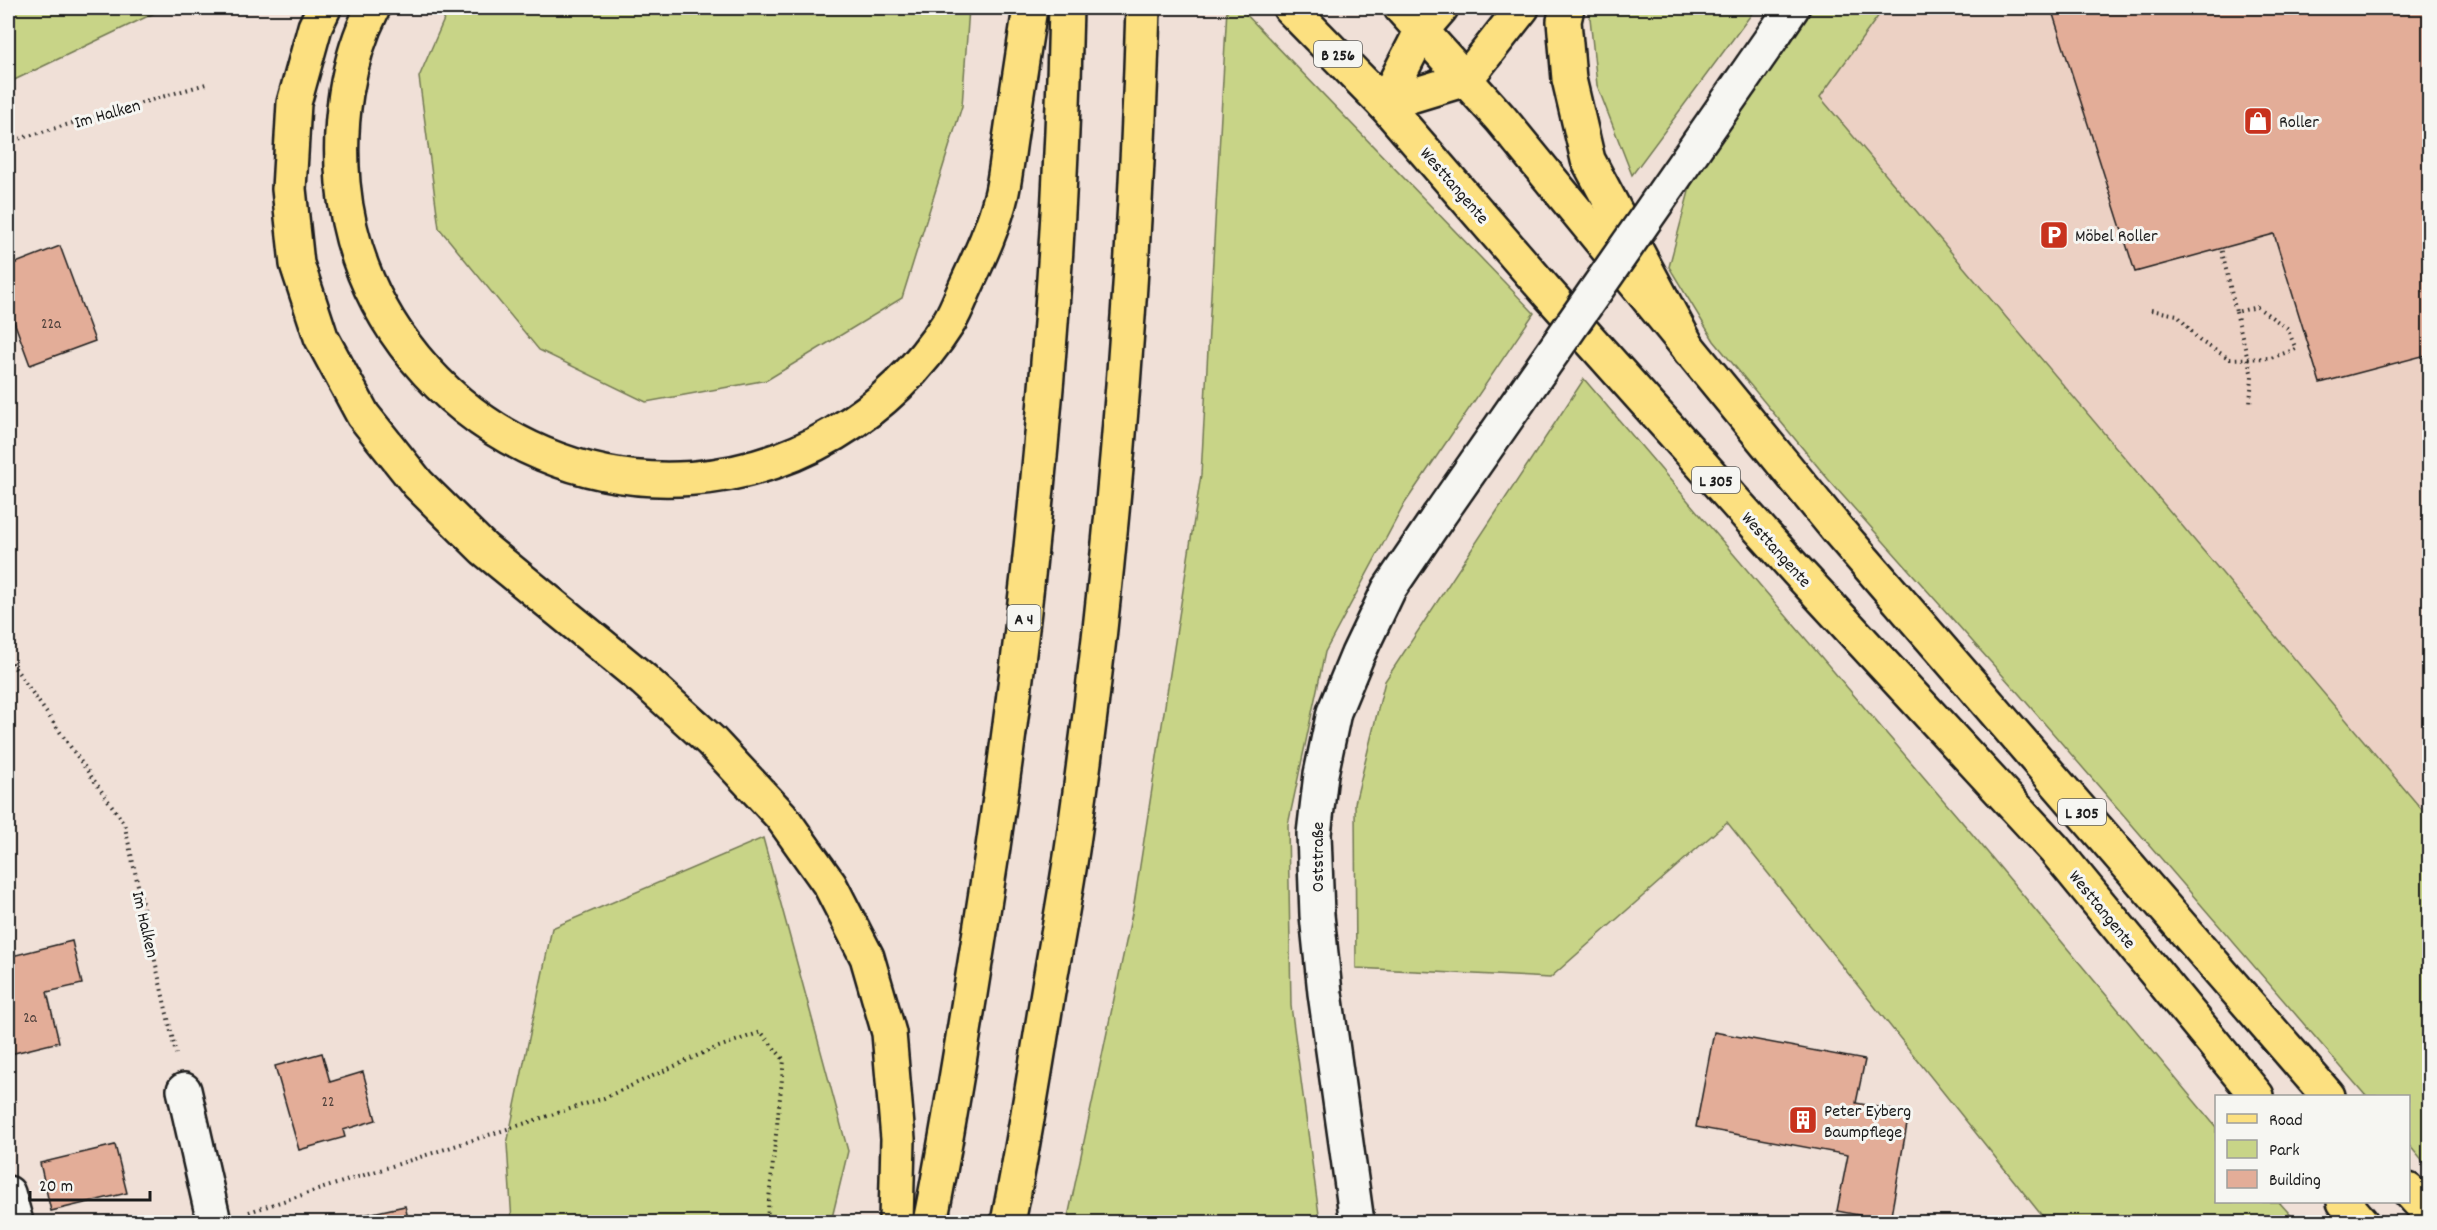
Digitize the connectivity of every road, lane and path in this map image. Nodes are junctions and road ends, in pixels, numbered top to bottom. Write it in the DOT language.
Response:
graph roads {
  1 [pos="324,8"];
  2 [pos="373,8"];
  3 [pos="1030,8"];
  4 [pos="1066,8"];
  5 [pos="1143,8"];
  6 [pos="1290,8"];
  7 [pos="1522,8"];
  8 [pos="1567,8"];
  9 [pos="1421,15"];
  10 [pos="1783,20"];
  11 [pos="1466,79"];
  12 [pos="206,84"];
  13 [pos="1384,104"];
  14 [pos="8,142"];
  15 [pos="2221,248"];
  16 [pos="2151,310"];
  17 [pos="2236,312"];
  18 [pos="1690,351"];
  19 [pos="2246,359"];
  20 [pos="2250,404"];
  21 [pos="8,658"];
  22 [pos="184,1090"];
  23 [pos="2256,1095"];
  24 [pos="2327,1095"];
  25 [pos="2410,1191"];
  26 [pos="8,1193"];
  27 [pos="2345,1203"];
  28 [pos="2430,1214"];
  29 [pos="229,1219"];
  30 [pos="16,1222"];
  31 [pos="768,1222"];
  32 [pos="896,1222"];
  33 [pos="930,1222"];
  34 [pos="1008,1222"];
  35 [pos="1357,1222"];
  36 [pos="2361,1222"];
  1 -- 32 [label="main road"];
  2 -- 3 [label="main road"];
  4 -- 33 [label="main road, A 4"];
  5 -- 34 [label="main road"];
  6 -- 13 [label="main road, Westtangente / B 256"];
  7 -- 11 [label="main road"];
  8 -- 18 [label="main road"];
  9 -- 11 [label="main road, L 305"];
  9 -- 13 [label="main road"];
  10 -- 35 [label="street, Oststraße, bridge"];
  11 -- 13 [label="main road"];
  11 -- 18 [label="main road, L 305"];
  12 -- 14 [label="path, Im Halken"];
  13 -- 23 [label="main road, Westtangente / L 305"];
  15 -- 17 [label="path"];
  16 -- 19 [label="path"];
  17 -- 19 [label="path"];
  17 -- 19 [label="path"];
  18 -- 24 [label="main road, L 305"];
  19 -- 20 [label="path"];
  21 -- 22 [label="path, Im Halken"];
  22 -- 29 [label="street"];
  25 -- 28 [label="main road"];
  26 -- 30 [label="street"];
  27 -- 36 [label="main road"];
  29 -- 31 [label="path"];
}
